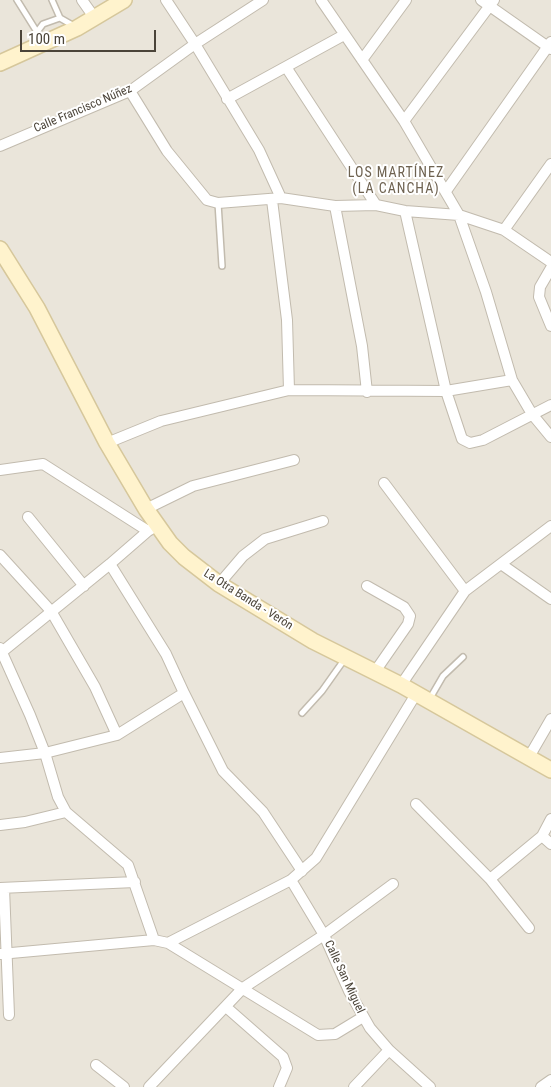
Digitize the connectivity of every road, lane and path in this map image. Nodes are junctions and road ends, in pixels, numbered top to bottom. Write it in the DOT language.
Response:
graph roads {
  1 [pos="17,0"];
  2 [pos="52,0"];
  3 [pos="82,0"];
  4 [pos="124,0"];
  5 [pos="166,0"];
  6 [pos="263,0"];
  7 [pos="321,0"];
  8 [pos="406,0"];
  9 [pos="481,0"];
  10 [pos="492,3"];
  11 [pos="94,17"];
  12 [pos="60,18"];
  13 [pos="77,28"];
  14 [pos="37,32"];
  15 [pos="344,35"];
  16 [pos="196,44"];
  17 [pos="550,46"];
  18 [pos="31,50"];
  19 [pos="362,60"];
  20 [pos="0,63"];
  21 [pos="286,67"];
  22 [pos="130,91"];
  23 [pos="228,99"];
  24 [pos="404,121"];
  25 [pos="0,146"];
  26 [pos="551,164"];
  27 [pos="446,191"];
  28 [pos="277,199"];
  29 [pos="218,203"];
  30 [pos="376,205"];
  31 [pos="336,206"];
  32 [pos="405,211"];
  33 [pos="460,215"];
  34 [pos="504,230"];
  35 [pos="0,249"];
  36 [pos="551,262"];
  37 [pos="222,266"];
  38 [pos="551,268"];
  39 [pos="551,326"];
  40 [pos="512,380"];
  41 [pos="289,390"];
  42 [pos="446,391"];
  43 [pos="366,392"];
  44 [pos="551,405"];
  45 [pos="532,414"];
  46 [pos="551,438"];
  47 [pos="107,443"];
  48 [pos="294,460"];
  49 [pos="0,470"];
  50 [pos="384,483"];
  51 [pos="146,510"];
  52 [pos="28,517"];
  53 [pos="323,521"];
  54 [pos="551,526"];
  55 [pos="152,528"];
  56 [pos="0,555"];
  57 [pos="110,564"];
  58 [pos="501,564"];
  59 [pos="219,584"];
  60 [pos="84,586"];
  61 [pos="367,586"];
  62 [pos="465,591"];
  63 [pos="551,599"];
  64 [pos="52,611"];
  65 [pos="1,650"];
  66 [pos="463,657"];
  67 [pos="346,658"];
  68 [pos="374,672"];
  69 [pos="401,685"];
  70 [pos="184,693"];
  71 [pos="423,697"];
  72 [pos="302,713"];
  73 [pos="551,719"];
  74 [pos="116,735"];
  75 [pos="45,753"];
  76 [pos="529,757"];
  77 [pos="0,758"];
  78 [pos="551,770"];
  79 [pos="416,804"];
  80 [pos="66,812"];
  81 [pos="551,819"];
  82 [pos="0,825"];
  83 [pos="542,836"];
  84 [pos="551,844"];
  85 [pos="302,871"];
  86 [pos="490,879"];
  87 [pos="291,880"];
  88 [pos="135,882"];
  89 [pos="393,884"];
  90 [pos="2,888"];
  91 [pos="529,928"];
  92 [pos="324,935"];
  93 [pos="154,940"];
  94 [pos="168,943"];
  95 [pos="3,953"];
  96 [pos="243,988"];
  97 [pos="226,1007"];
  98 [pos="9,1015"];
  99 [pos="363,1017"];
  100 [pos="389,1050"];
  101 [pos="96,1064"];
  102 [pos="551,1080"];
  103 [pos="124,1087"];
  104 [pos="149,1087"];
  105 [pos="279,1087"];
  106 [pos="354,1087"];
  107 [pos="430,1087"];
  108 [pos="541,1087"];
  1 -- 14 [label="lane"];
  2 -- 12 [label="lane"];
  3 -- 11 [label="street"];
  4 -- 11 [label="main road"];
  5 -- 16 [label="street"];
  6 -- 16 [label="street, Calle Francisco Núñez"];
  7 -- 15 [label="street"];
  8 -- 19 [label="street"];
  9 -- 10 [label="street"];
  10 -- 17 [label="street"];
  10 -- 24 [label="street"];
  11 -- 13 [label="main road"];
  12 -- 13 [label="lane"];
  12 -- 14 [label="lane"];
  13 -- 18 [label="main road"];
  14 -- 18 [label="lane"];
  15 -- 19 [label="street"];
  15 -- 21 [label="street"];
  16 -- 22 [label="street, Calle Francisco Núñez"];
  16 -- 23 [label="street"];
  17 -- 27 [label="street"];
  18 -- 20 [label="main road"];
  19 -- 24 [label="street"];
  21 -- 23 [label="street"];
  21 -- 30 [label="street"];
  22 -- 25 [label="street, Calle Francisco Núñez"];
  22 -- 29 [label="street"];
  23 -- 28 [label="street"];
  24 -- 27 [label="street"];
  26 -- 34 [label="street"];
  27 -- 33 [label="street"];
  28 -- 29 [label="street"];
  28 -- 31 [label="street"];
  28 -- 41 [label="street"];
  29 -- 37 [label="lane"];
  30 -- 31 [label="street"];
  30 -- 32 [label="street"];
  31 -- 43 [label="street"];
  32 -- 33 [label="street"];
  32 -- 42 [label="street"];
  33 -- 34 [label="street"];
  33 -- 40 [label="street"];
  34 -- 36 [label="street"];
  35 -- 47 [label="main road, La Otra Banda - Verón"];
  38 -- 39 [label="street"];
  40 -- 42 [label="street"];
  40 -- 45 [label="street"];
  41 -- 43 [label="street"];
  41 -- 47 [label="street"];
  42 -- 43 [label="street"];
  42 -- 45 [label="street"];
  44 -- 45 [label="street"];
  45 -- 46 [label="street"];
  47 -- 51 [label="main road, La Otra Banda - Verón"];
  48 -- 51 [label="street"];
  49 -- 55 [label="street"];
  50 -- 62 [label="street"];
  51 -- 55 [label="main road, La Otra Banda - Verón"];
  52 -- 60 [label="street"];
  53 -- 59 [label="street"];
  54 -- 58 [label="street"];
  55 -- 57 [label="street"];
  55 -- 59 [label="main road, La Otra Banda - Verón"];
  56 -- 64 [label="street"];
  57 -- 60 [label="street"];
  57 -- 70 [label="street"];
  58 -- 62 [label="street"];
  58 -- 63 [label="street"];
  59 -- 67 [label="main road, La Otra Banda - Verón"];
  60 -- 64 [label="street"];
  61 -- 68 [label="street"];
  62 -- 69 [label="street"];
  64 -- 65 [label="street"];
  64 -- 74 [label="street"];
  65 -- 75 [label="street"];
  66 -- 71 [label="lane"];
  67 -- 68 [label="main road, La Otra Banda - Verón"];
  67 -- 72 [label="lane"];
  68 -- 69 [label="main road, La Otra Banda - Verón"];
  69 -- 71 [label="main road, La Otra Banda - Verón"];
  70 -- 74 [label="street"];
  70 -- 85 [label="street"];
  71 -- 76 [label="main road, La Otra Banda - Verón"];
  71 -- 85 [label="street"];
  73 -- 76 [label="street"];
  74 -- 75 [label="street"];
  75 -- 77 [label="street"];
  75 -- 80 [label="street"];
  76 -- 78 [label="main road, La Otra Banda - Verón"];
  79 -- 86 [label="street"];
  80 -- 82 [label="street"];
  80 -- 88 [label="street"];
  81 -- 83 [label="street"];
  83 -- 84 [label="street"];
  83 -- 86 [label="street"];
  85 -- 87 [label="street"];
  86 -- 91 [label="street"];
  87 -- 92 [label="street, Calle San Miguel"];
  87 -- 94 [label="street"];
  88 -- 90 [label="street"];
  88 -- 93 [label="street"];
  89 -- 92 [label="street"];
  90 -- 95 [label="street"];
  92 -- 96 [label="street"];
  92 -- 99 [label="street, Calle San Miguel"];
  93 -- 94 [label="street"];
  93 -- 95 [label="street"];
  94 -- 96 [label="street"];
  95 -- 98 [label="street"];
  96 -- 97 [label="street"];
  96 -- 99 [label="street"];
  97 -- 104 [label="street"];
  97 -- 105 [label="street"];
  99 -- 100 [label="street, Calle San Miguel"];
  100 -- 106 [label="street"];
  100 -- 107 [label="street, Calle San Miguel"];
  101 -- 103 [label="street"];
  102 -- 108 [label="street"];
}
